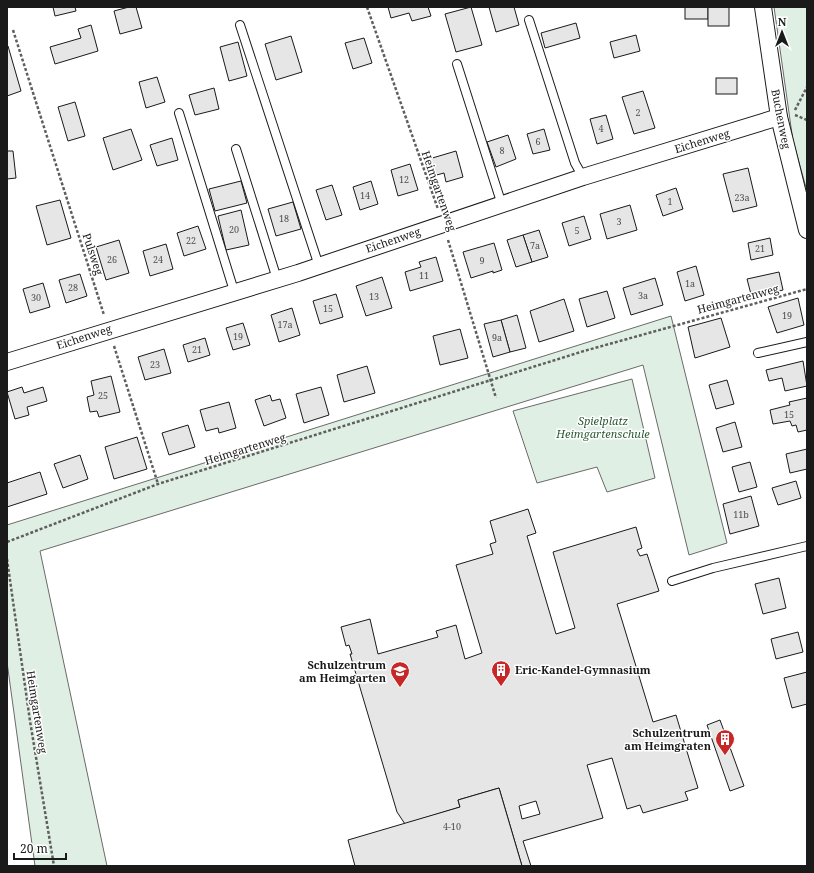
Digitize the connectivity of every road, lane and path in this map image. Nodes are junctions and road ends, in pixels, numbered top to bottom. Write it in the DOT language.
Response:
graph roads {
  1 [pos="367,7"];
  2 [pos="763,7"];
  3 [pos="529,20"];
  4 [pos="240,25"];
  5 [pos="12,30"];
  6 [pos="457,64"];
  7 [pos="807,87"];
  8 [pos="179,113"];
  9 [pos="779,117"];
  10 [pos="807,120"];
  11 [pos="236,149"];
  12 [pos="583,177"];
  13 [pos="502,205"];
  14 [pos="443,223"];
  15 [pos="807,230"];
  16 [pos="319,266"];
  17 [pos="277,279"];
  18 [pos="807,289"];
  19 [pos="234,291"];
  20 [pos="108,329"];
  21 [pos="807,342"];
  22 [pos="758,353"];
  23 [pos="7,362"];
  24 [pos="490,382"];
  25 [pos="496,398"];
  26 [pos="158,484"];
  27 [pos="7,542"];
  28 [pos="807,546"];
  29 [pos="7,560"];
  30 [pos="672,581"];
  31 [pos="54,866"];
  1 -- 14 [label="path, Heimgartenweg"];
  2 -- 9 [label="street, Buchenweg"];
  3 -- 12 [label="lane"];
  4 -- 16 [label="lane"];
  5 -- 20 [label="path, Pulsweg"];
  6 -- 13 [label="lane"];
  7 -- 10 [label="path"];
  8 -- 19 [label="lane"];
  9 -- 12 [label="street, Eichenweg"];
  9 -- 15 [label="street, Buchenweg"];
  11 -- 17 [label="lane"];
  12 -- 13 [label="street, Eichenweg"];
  13 -- 14 [label="street, Eichenweg"];
  14 -- 16 [label="street, Eichenweg"];
  14 -- 24 [label="path, Heimgartenweg"];
  16 -- 17 [label="street, Eichenweg"];
  17 -- 19 [label="street, Eichenweg"];
  18 -- 24 [label="path, Heimgartenweg"];
  19 -- 20 [label="street, Eichenweg"];
  20 -- 23 [label="street, Eichenweg"];
  20 -- 26 [label="path, Pulsweg"];
  21 -- 22 [label="lane"];
  24 -- 25 [label="path"];
  24 -- 26 [label="path, Heimgartenweg"];
  26 -- 27 [label="path, Heimgartenweg"];
  28 -- 30 [label="lane"];
  29 -- 31 [label="path, Heimgartenweg"];
}
